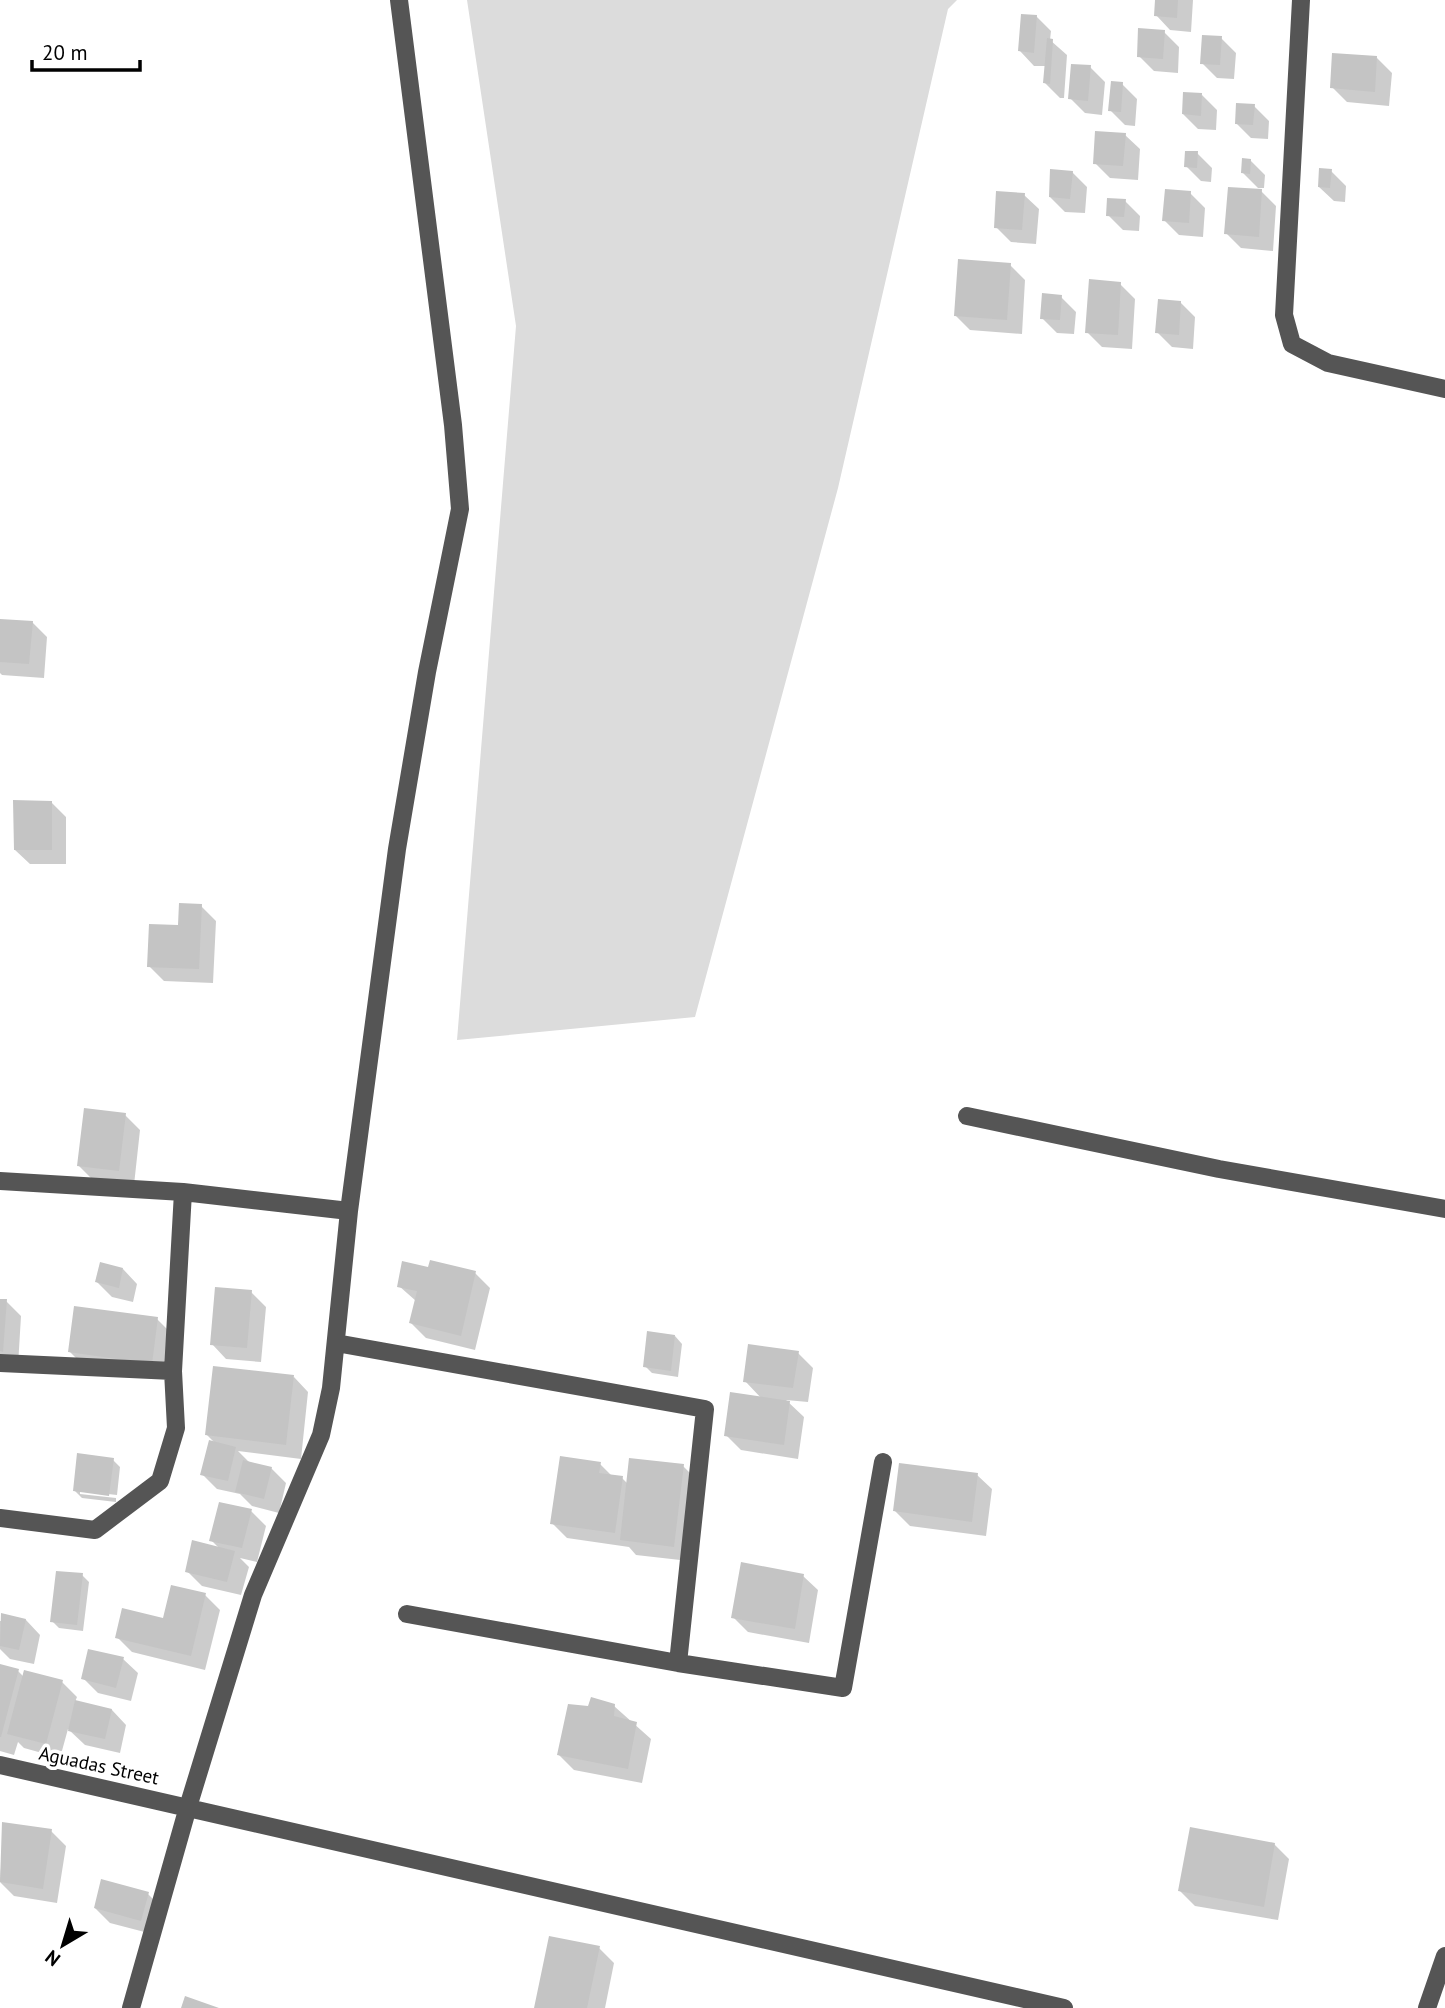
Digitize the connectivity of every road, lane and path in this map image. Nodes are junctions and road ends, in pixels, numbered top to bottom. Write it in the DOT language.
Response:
graph roads {
  1 [pos="399,0"];
  2 [pos="1301,0"];
  3 [pos="1445,389"];
  4 [pos="967,1116"];
  5 [pos="0,1181"];
  6 [pos="183,1192"];
  7 [pos="1445,1209"];
  8 [pos="349,1211"];
  9 [pos="336,1343"];
  10 [pos="0,1363"];
  11 [pos="173,1371"];
  12 [pos="883,1462"];
  13 [pos="0,1518"];
  14 [pos="407,1615"];
  15 [pos="678,1663"];
  16 [pos="0,1765"];
  17 [pos="188,1807"];
  18 [pos="1445,1956"];
  19 [pos="131,2008"];
  20 [pos="1064,2008"];
  21 [pos="1427,2008"];
  1 -- 8 [label="street"];
  2 -- 3 [label="street"];
  4 -- 7 [label="street"];
  5 -- 6 [label="street"];
  6 -- 8 [label="street"];
  6 -- 11 [label="street"];
  8 -- 9 [label="street"];
  9 -- 15 [label="street"];
  9 -- 17 [label="street"];
  10 -- 11 [label="street"];
  11 -- 13 [label="street"];
  12 -- 15 [label="street"];
  14 -- 15 [label="street"];
  16 -- 17 [label="street, Aguadas Street"];
  17 -- 19 [label="street"];
  17 -- 20 [label="street, Aguadas Street"];
  18 -- 21 [label="street"];
}
